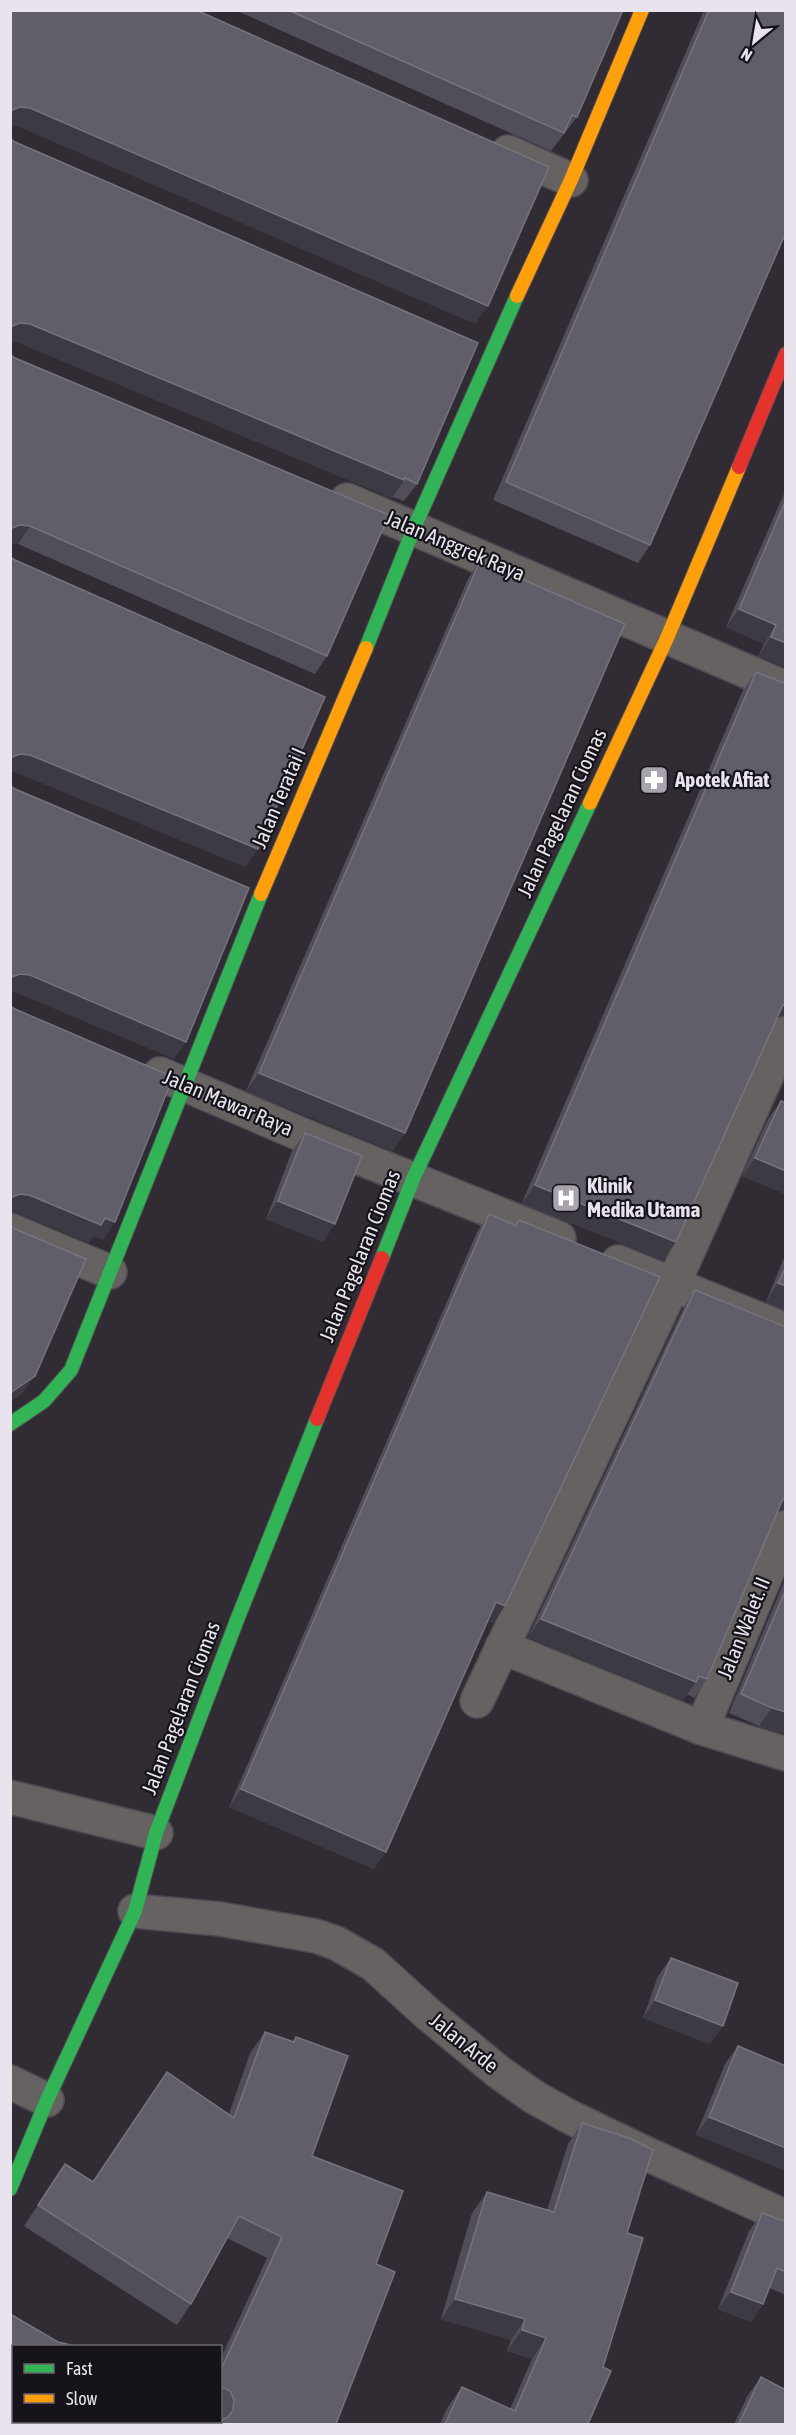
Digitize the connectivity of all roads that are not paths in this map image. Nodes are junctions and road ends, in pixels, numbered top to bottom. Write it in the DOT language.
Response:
graph roads {
  1 [pos="642,10"];
  2 [pos="483,141"];
  3 [pos="571,180"];
  4 [pos="786,354"];
  5 [pos="316,487"];
  6 [pos="414,528"];
  7 [pos="667,638"];
  8 [pos="786,688"];
  9 [pos="310,692"];
  10 [pos="342,706"];
  11 [pos="786,1033"];
  12 [pos="130,1061"];
  13 [pos="184,1084"];
  14 [pos="414,1179"];
  15 [pos="10,1230"];
  16 [pos="110,1272"];
  17 [pos="673,1285"];
  18 [pos="786,1330"];
  19 [pos="10,1424"];
  20 [pos="786,1527"];
  21 [pos="502,1647"];
  22 [pos="477,1701"];
  23 [pos="702,1728"];
  24 [pos="786,1755"];
  25 [pos="10,1797"];
  26 [pos="156,1833"];
  27 [pos="135,1911"];
  28 [pos="10,2082"];
  29 [pos="47,2100"];
  30 [pos="10,2188"];
  31 [pos="786,2217"];
  1 -- 3 [label="main road, Jalan Teratai I"];
  2 -- 3 [label="street"];
  3 -- 6 [label="main road, Jalan Teratai I"];
  4 -- 7 [label="main road, Jalan Pagelaran Ciomas"];
  5 -- 6 [label="street, Jalan Anggrek Raya"];
  6 -- 7 [label="street, Jalan Anggrek Raya"];
  6 -- 10 [label="main road, Jalan Teratai I"];
  7 -- 8 [label="street, Jalan Anggrek Raya"];
  7 -- 14 [label="main road, Jalan Pagelaran Ciomas"];
  9 -- 10 [label="street"];
  10 -- 13 [label="main road, Jalan Teratai I"];
  11 -- 17 [label="street"];
  12 -- 13 [label="street, Jalan Mawar Raya"];
  13 -- 14 [label="street, Jalan Mawar Raya"];
  13 -- 16 [label="main road, Jalan Teratai I"];
  14 -- 17 [label="street, Jalan Mawar Raya"];
  14 -- 26 [label="main road, Jalan Pagelaran Ciomas"];
  15 -- 16 [label="street"];
  16 -- 19 [label="main road, Jalan Teratai I"];
  17 -- 18 [label="street, Jalan Mawar Raya"];
  17 -- 21 [label="street"];
  20 -- 23 [label="street, Jalan Walet. II"];
  21 -- 22 [label="street"];
  21 -- 23 [label="street"];
  23 -- 24 [label="street"];
  25 -- 26 [label="street"];
  26 -- 27 [label="main road, Jalan Pagelaran Ciomas"];
  27 -- 29 [label="main road, Jalan Pagelaran Ciomas"];
  27 -- 31 [label="street, Jalan Arde"];
  28 -- 29 [label="street"];
  29 -- 30 [label="main road, Jalan Pagelaran Ciomas"];
}
